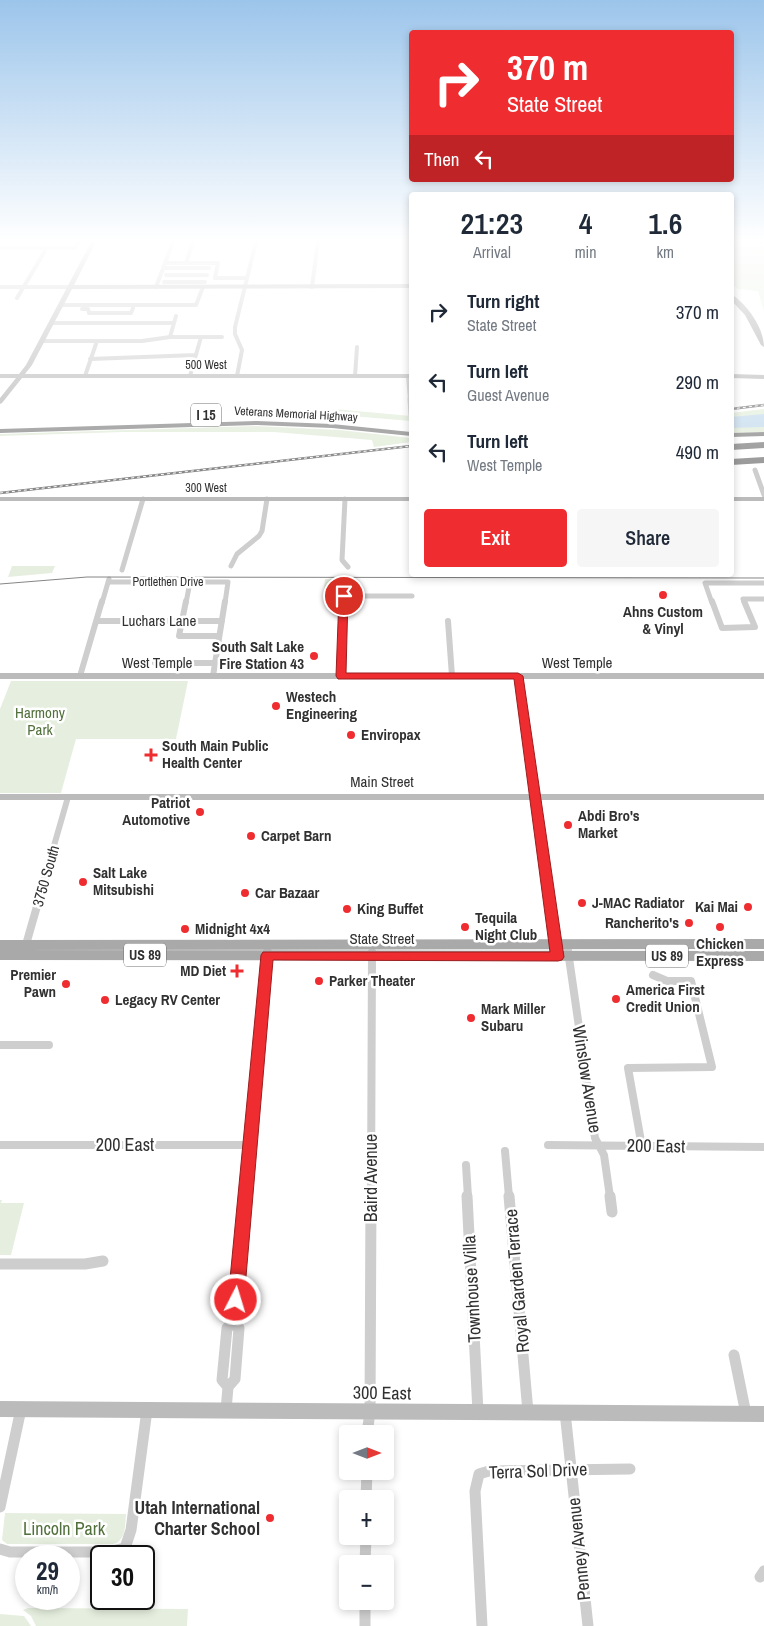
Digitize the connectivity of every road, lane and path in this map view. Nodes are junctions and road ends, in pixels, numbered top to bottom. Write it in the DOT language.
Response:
graph roads {
  1 [pos="55,318"];
  2 [pos="175,318"];
  3 [pos="237,318"];
  4 [pos="750,318"];
  5 [pos="757,318"];
  6 [pos="174,323"];
  7 [pos="52,324"];
  8 [pos="764,330"];
  9 [pos="170,337"];
  10 [pos="201,337"];
  11 [pos="222,337"];
  12 [pos="42,341"];
  13 [pos="97,341"];
  14 [pos="764,345"];
  15 [pos="357,346"];
  16 [pos="196,355"];
  17 [pos="90,359"];
  18 [pos="0,376"];
  19 [pos="22,376"];
  20 [pos="84,376"];
  21 [pos="190,376"];
  22 [pos="237,376"];
  23 [pos="355,376"];
  24 [pos="409,376"];
  25 [pos="734,376"];
  26 [pos="764,376"];
  27 [pos="0,402"];
  28 [pos="216,415"];
  29 [pos="160,417"];
  30 [pos="0,422"];
  31 [pos="0,431"];
  32 [pos="409,432"];
  33 [pos="409,432"];
  34 [pos="764,434"];
  35 [pos="734,435"];
  36 [pos="764,445"];
  37 [pos="734,447"];
  38 [pos="764,452"];
  39 [pos="734,454"];
  40 [pos="764,461"];
  41 [pos="734,462"];
  42 [pos="755,470"];
  43 [pos="764,495"];
  44 [pos="0,499"];
  45 [pos="143,499"];
  46 [pos="266,499"];
  47 [pos="344,499"];
  48 [pos="409,499"];
  49 [pos="734,499"];
  50 [pos="764,499"];
  51 [pos="231,566"];
  52 [pos="348,567"];
  53 [pos="122,570"];
  54 [pos="190,582"];
  55 [pos="764,583"];
  56 [pos="412,596"];
  57 [pos="764,599"];
  58 [pos="97,621"];
  59 [pos="182,621"];
  60 [pos="222,621"];
  61 [pos="448,621"];
  62 [pos="219,636"];
  63 [pos="215,662"];
  64 [pos="155,663"];
  65 [pos="0,676"];
  66 [pos="80,676"];
  67 [pos="212,676"];
  68 [pos="341,676"];
  69 [pos="452,676"];
  70 [pos="518,676"];
  71 [pos="764,676"];
  72 [pos="0,797"];
  73 [pos="68,797"];
  74 [pos="535,797"];
  75 [pos="764,797"];
  76 [pos="764,944"];
  77 [pos="0,945"];
  78 [pos="25,950"];
  79 [pos="268,950"];
  80 [pos="372,950"];
  81 [pos="562,951"];
  82 [pos="0,955"];
  83 [pos="764,956"];
  84 [pos="653,975"];
  85 [pos="0,1045"];
  86 [pos="49,1045"];
  87 [pos="0,1145"];
  88 [pos="250,1145"];
  89 [pos="548,1145"];
  90 [pos="598,1145"];
  91 [pos="642,1146"];
  92 [pos="764,1147"];
  93 [pos="505,1151"];
  94 [pos="466,1165"];
  95 [pos="612,1212"];
  96 [pos="103,1261"];
  97 [pos="0,1264"];
  98 [pos="734,1355"];
  99 [pos="0,1408"];
  100 [pos="21,1409"];
  101 [pos="147,1410"];
  102 [pos="226,1411"];
  103 [pos="370,1412"];
  104 [pos="528,1412"];
  105 [pos="565,1412"];
  106 [pos="478,1413"];
  107 [pos="746,1414"];
  108 [pos="764,1414"];
  109 [pos="368,1425"];
  110 [pos="630,1469"];
  111 [pos="571,1470"];
  112 [pos="0,1507"];
  113 [pos="0,1549"];
  114 [pos="365,1610"];
  115 [pos="365,1626"];
  116 [pos="482,1626"];
  117 [pos="588,1626"];
  1 -- 7 [label="street"];
  2 -- 6 [label="street"];
  3 -- 22 [label="street"];
  4 -- 14 [label="main road"];
  5 -- 8 [label="main road"];
  6 -- 7 [label="street"];
  6 -- 9 [label="street"];
  7 -- 12 [label="street"];
  9 -- 10 [label="street"];
  9 -- 13 [label="street"];
  10 -- 11 [label="street"];
  10 -- 16 [label="street"];
  12 -- 13 [label="street"];
  12 -- 19 [label="street"];
  13 -- 17 [label="street"];
  15 -- 23 [label="street"];
  16 -- 17 [label="street"];
  16 -- 21 [label="street"];
  17 -- 20 [label="street"];
  18 -- 19 [label="street, 500 West"];
  19 -- 20 [label="street, 500 West"];
  19 -- 27 [label="street"];
  20 -- 21 [label="street, 500 West"];
  21 -- 22 [label="street, 500 West"];
  22 -- 23 [label="street, 500 West"];
  23 -- 24 [label="street, 500 West"];
  25 -- 26 [label="street"];
  28 -- 32 [label="highway, Veterans Memorial Highway / I 15"];
  29 -- 30 [label="highway"];
  31 -- 33 [label="highway, Veterans Memorial Highway / I 15"];
  34 -- 35 [label="highway"];
  36 -- 37 [label="highway"];
  38 -- 39 [label="highway"];
  40 -- 41 [label="highway"];
  42 -- 43 [label="street"];
  44 -- 45 [label="street, 300 West"];
  45 -- 46 [label="street, 300 West"];
  45 -- 53 [label="street"];
  46 -- 47 [label="street, 300 West"];
  46 -- 51 [label="street"];
  47 -- 48 [label="street, 300 West"];
  47 -- 52 [label="street"];
  49 -- 50 [label="street"];
  54 -- 58 [label="street, Portlethen Drive"];
  54 -- 59 [label="street"];
  54 -- 60 [label="street, Portlethen Drive"];
  55 -- 57 [label="street"];
  56 -- 68 [label="street"];
  58 -- 59 [label="street, Luchars Lane"];
  58 -- 66 [label="street"];
  59 -- 60 [label="street, Luchars Lane"];
  59 -- 62 [label="street"];
  60 -- 62 [label="street"];
  61 -- 69 [label="street"];
  62 -- 63 [label="street"];
  63 -- 64 [label="street"];
  63 -- 67 [label="street"];
  65 -- 66 [label="street, West Temple"];
  66 -- 67 [label="street, West Temple"];
  67 -- 68 [label="street, West Temple"];
  68 -- 69 [label="street, West Temple"];
  69 -- 70 [label="street, West Temple"];
  70 -- 71 [label="street, West Temple"];
  70 -- 74 [label="street, Winslow Avenue"];
  72 -- 73 [label="street, Main Street"];
  73 -- 74 [label="street, Main Street"];
  73 -- 78 [label="street, 3750 South"];
  74 -- 75 [label="street, Main Street"];
  74 -- 81 [label="street, Winslow Avenue"];
  76 -- 81 [label="main road, State Street / US 89"];
  77 -- 78 [label="main road, State Street / US 89"];
  78 -- 79 [label="main road, State Street / US 89"];
  78 -- 82 [label="main road, State Street / US 89"];
  79 -- 80 [label="main road, State Street / US 89"];
  79 -- 88 [label="street"];
  80 -- 81 [label="main road, State Street / US 89"];
  80 -- 103 [label="street, Baird Avenue"];
  81 -- 83 [label="main road, State Street / US 89"];
  81 -- 90 [label="street, Winslow Avenue"];
  84 -- 91 [label="street"];
  85 -- 86 [label="street"];
  87 -- 88 [label="street, 200 East"];
  88 -- 102 [label="street"];
  89 -- 90 [label="street, 200 East"];
  90 -- 91 [label="street, 200 East"];
  90 -- 95 [label="street, Winslow Avenue"];
  91 -- 92 [label="street, 200 East"];
  93 -- 104 [label="street, Royal Garden Terrace"];
  94 -- 106 [label="street, Townhouse Villa"];
  96 -- 97 [label="street"];
  98 -- 107 [label="street"];
  99 -- 100 [label="street, 300 East"];
  100 -- 101 [label="street, 300 East"];
  100 -- 112 [label="street"];
  101 -- 102 [label="street, 300 East"];
  101 -- 113 [label="street"];
  102 -- 103 [label="street, 300 East"];
  103 -- 106 [label="street, 300 East"];
  103 -- 109 [label="street, Baird Avenue"];
  104 -- 105 [label="street, 300 East"];
  104 -- 106 [label="street, 300 East"];
  105 -- 107 [label="street, 300 East"];
  105 -- 111 [label="street, Penney Avenue"];
  107 -- 108 [label="street, 300 East"];
  110 -- 111 [label="street, Terra Sol Drive"];
  111 -- 116 [label="street, Terra Sol Drive"];
  111 -- 117 [label="street, Penney Avenue"];
  114 -- 115 [label="street"];
}
